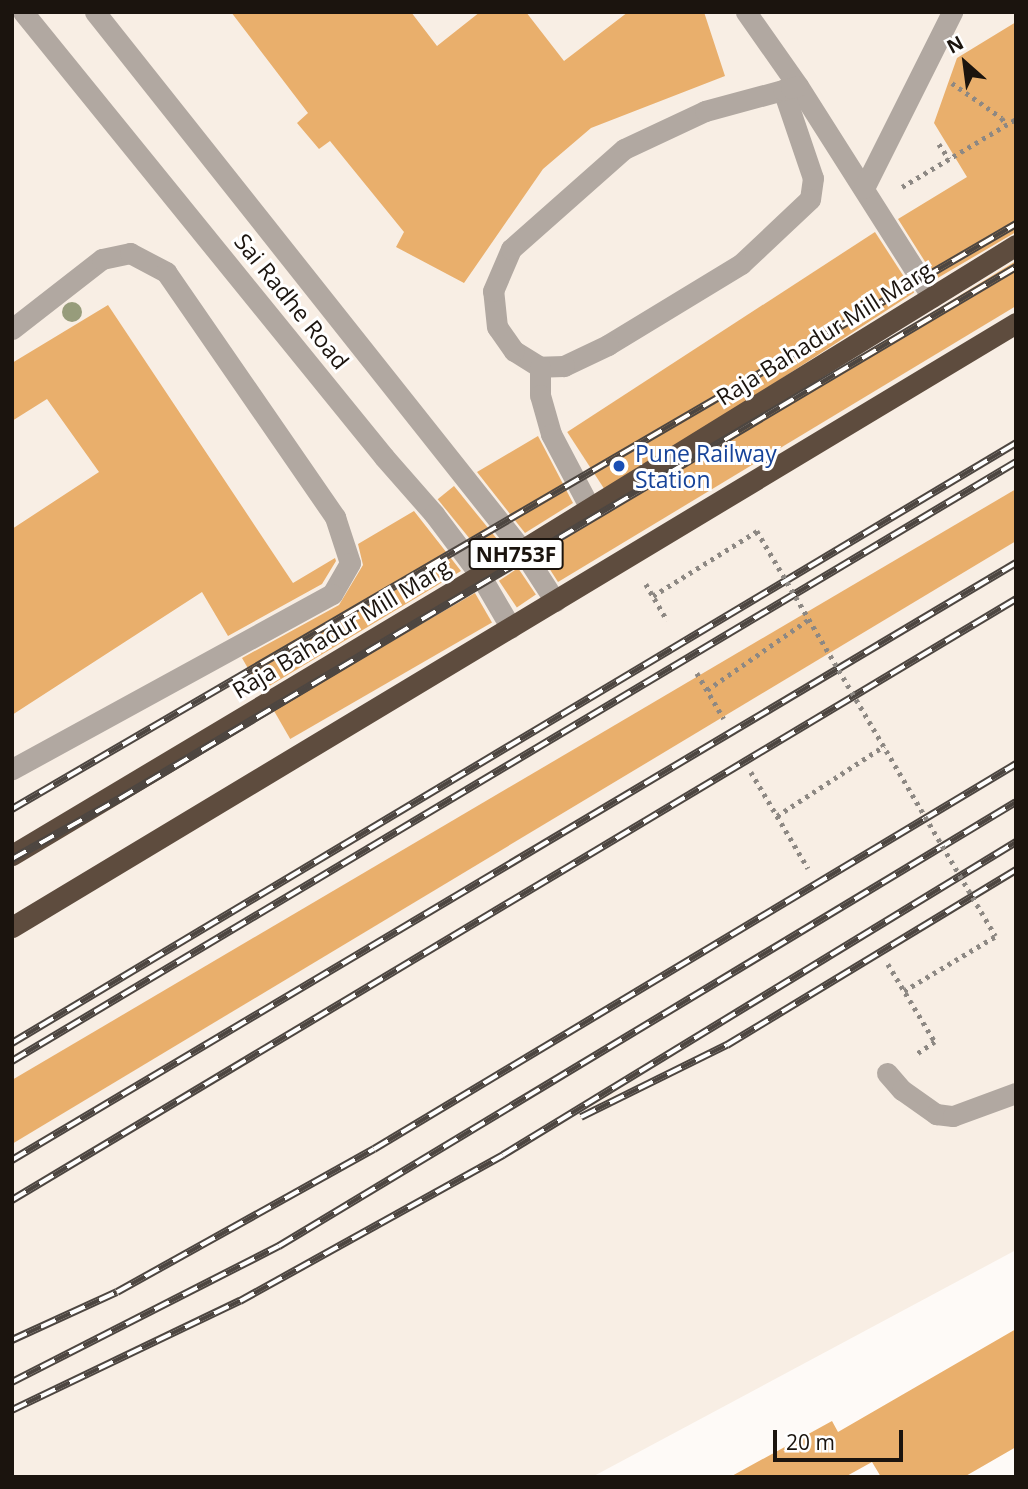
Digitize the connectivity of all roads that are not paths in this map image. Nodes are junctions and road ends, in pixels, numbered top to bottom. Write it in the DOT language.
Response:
graph roads {
  1 [pos="23,12"];
  2 [pos="96,12"];
  3 [pos="746,12"];
  4 [pos="952,12"];
  5 [pos="791,88"];
  6 [pos="864,188"];
  7 [pos="1016,245"];
  8 [pos="932,296"];
  9 [pos="1016,323"];
  10 [pos="12,329"];
  11 [pos="540,367"];
  12 [pos="590,508"];
  13 [pos="522,550"];
  14 [pos="480,575"];
  15 [pos="555,601"];
  16 [pos="512,628"];
  17 [pos="12,769"];
  18 [pos="12,855"];
  19 [pos="12,927"];
  20 [pos="887,1073"];
  21 [pos="1016,1093"];
  1 -- 14 [label="street, Sai Radhe Road"];
  2 -- 13 [label="street, Sai Radhe Road"];
  3 -- 5 [label="street"];
  4 -- 6 [label="street"];
  5 -- 6 [label="street"];
  5 -- 11 [label="street"];
  5 -- 11 [label="street"];
  6 -- 8 [label="street"];
  7 -- 8 [label="highway, Raja Bahadur Mill Marg / NH753F"];
  8 -- 12 [label="highway, Raja Bahadur Mill Marg / NH753F"];
  9 -- 15 [label="highway, NH753F"];
  10 -- 17 [label="street"];
  11 -- 12 [label="street"];
  12 -- 13 [label="highway, Raja Bahadur Mill Marg / NH753F"];
  13 -- 14 [label="highway, Raja Bahadur Mill Marg / NH753F"];
  13 -- 15 [label="street, Sai Radhe Road"];
  14 -- 16 [label="street, Sai Radhe Road"];
  14 -- 18 [label="highway, Raja Bahadur Mill Marg / NH753F"];
  15 -- 16 [label="highway, NH753F"];
  16 -- 19 [label="highway, NH753F"];
  20 -- 21 [label="street"];
}
